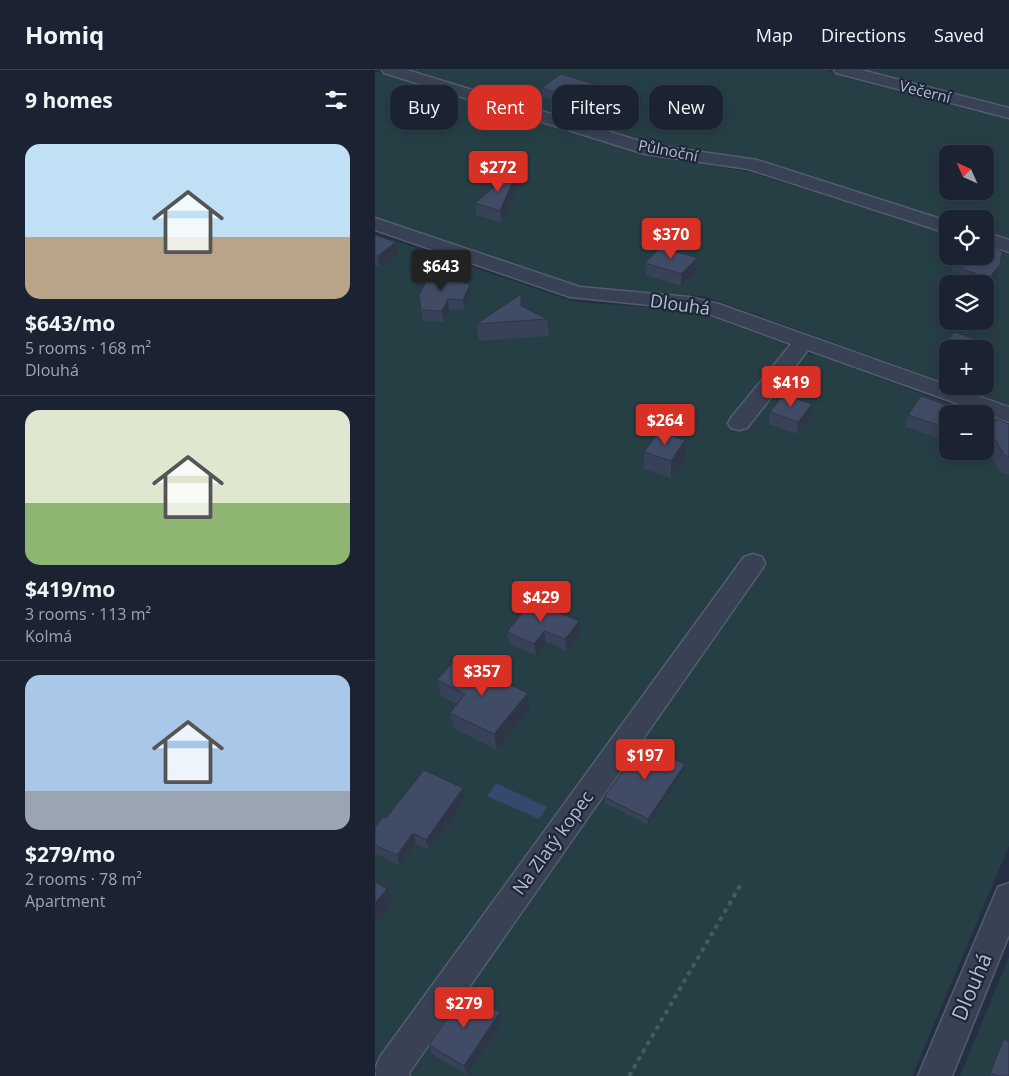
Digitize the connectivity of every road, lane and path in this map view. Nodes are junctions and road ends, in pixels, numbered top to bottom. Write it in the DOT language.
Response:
graph roads {
  1 [pos="390,70"];
  2 [pos="842,70"];
  3 [pos="1009,113"];
  4 [pos="375,224"];
  5 [pos="939,224"];
  6 [pos="994,241"];
  7 [pos="1009,246"];
  8 [pos="803,342"];
  9 [pos="1009,415"];
  10 [pos="739,423"];
  11 [pos="753,563"];
  12 [pos="741,884"];
  13 [pos="1009,897"];
  14 [pos="393,1076"];
  15 [pos="629,1076"];
  16 [pos="935,1076"];
  1 -- 5 [label="street, Půlnoční"];
  2 -- 3 [label="street, Večerní"];
  4 -- 8 [label="street, Dlouhá"];
  6 -- 7 [label="street"];
  8 -- 9 [label="street, Dlouhá"];
  8 -- 10 [label="street"];
  11 -- 14 [label="street, Na Zlatý kopec"];
  12 -- 15 [label="path"];
  13 -- 16 [label="street, Dlouhá"];
}
